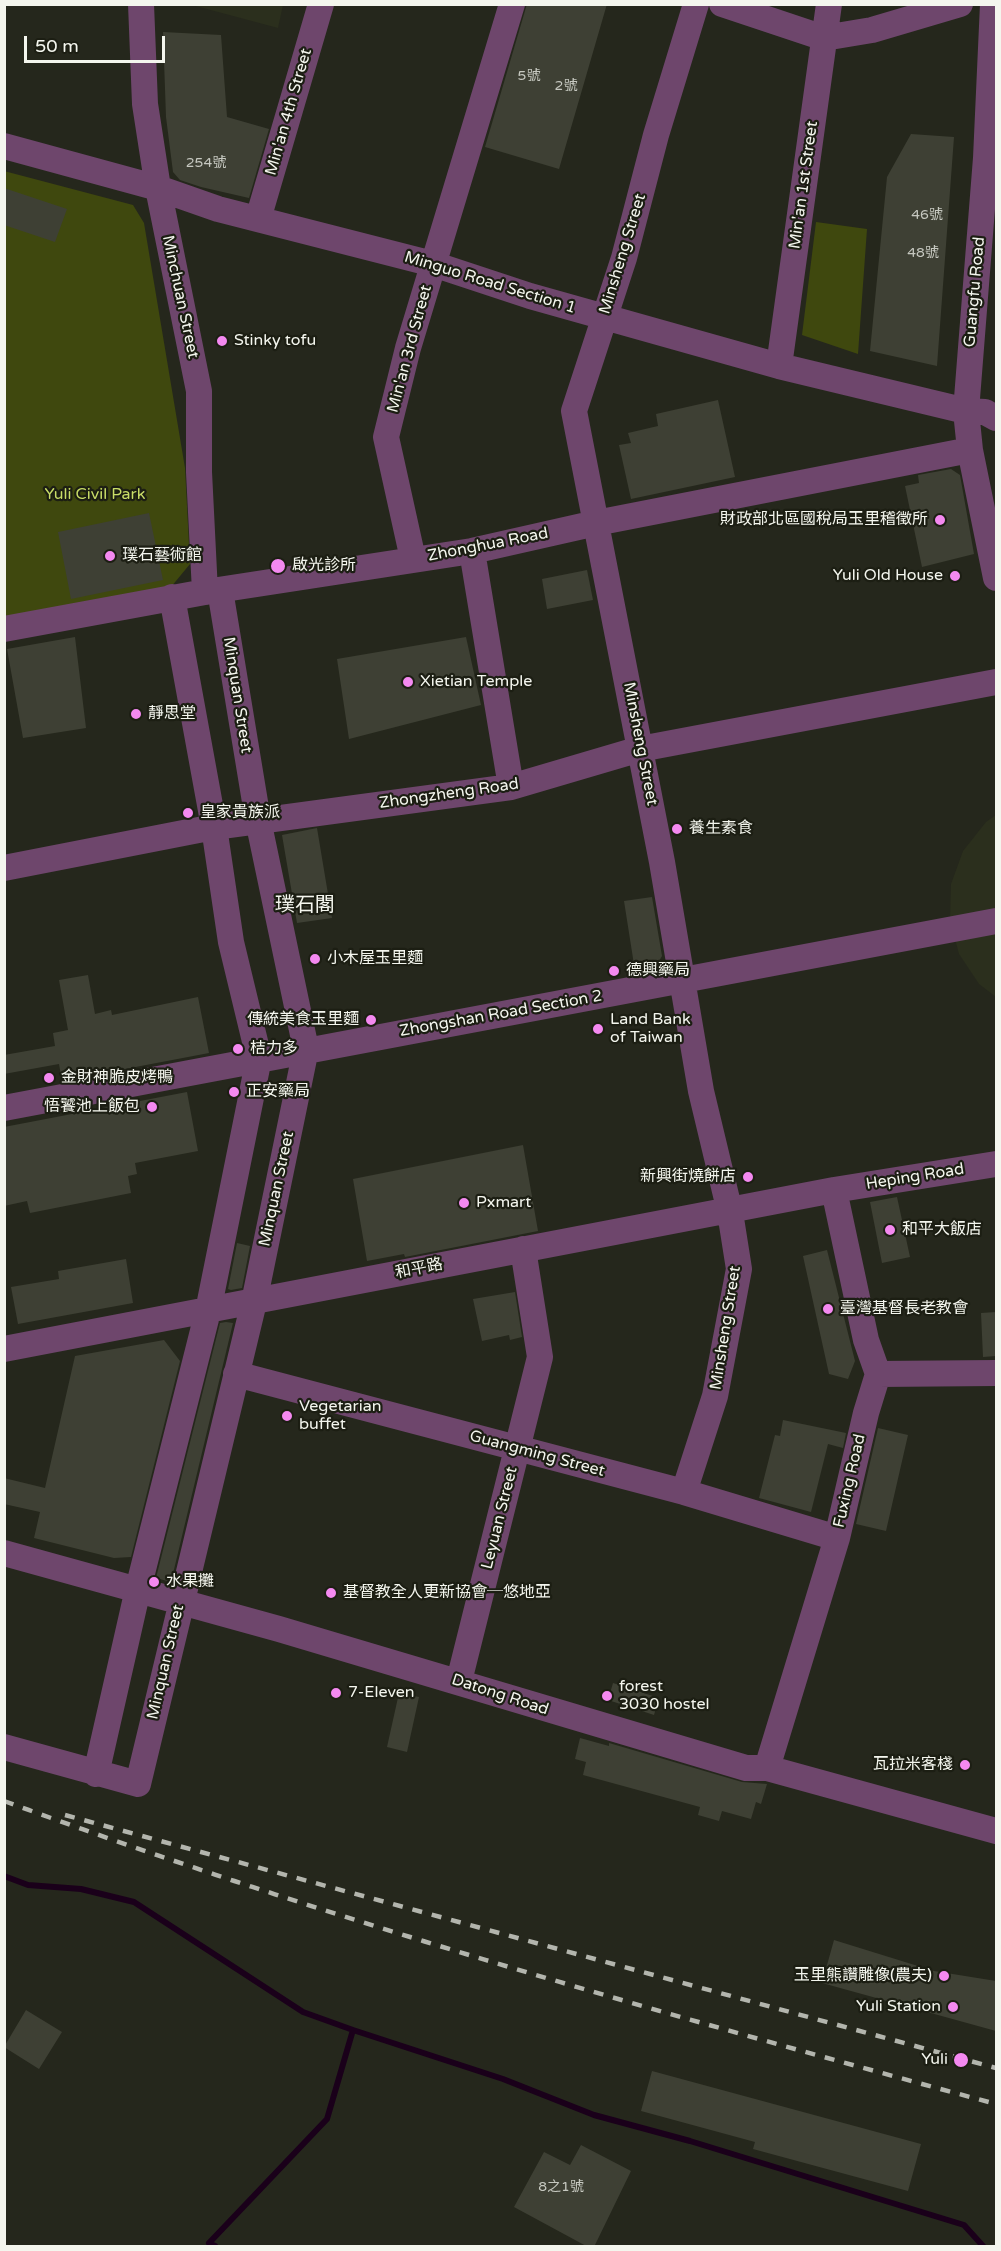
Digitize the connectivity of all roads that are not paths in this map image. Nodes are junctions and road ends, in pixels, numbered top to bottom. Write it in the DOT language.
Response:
graph roads {
  1 [pos="141,4"];
  2 [pos="321,4"];
  3 [pos="512,4"];
  4 [pos="696,4"];
  5 [pos="722,4"];
  6 [pos="830,4"];
  7 [pos="960,4"];
  8 [pos="993,4"];
  9 [pos="824,38"];
  10 [pos="4,146"];
  11 [pos="158,188"];
  12 [pos="258,219"];
  13 [pos="433,264"];
  14 [pos="604,318"];
  15 [pos="779,366"];
  16 [pos="966,411"];
  17 [pos="996,418"];
  18 [pos="970,450"];
  19 [pos="596,523"];
  20 [pos="472,551"];
  21 [pos="413,559"];
  22 [pos="996,578"];
  23 [pos="213,591"];
  24 [pos="172,597"];
  25 [pos="4,629"];
  26 [pos="996,682"];
  27 [pos="640,749"];
  28 [pos="511,787"];
  29 [pos="258,820"];
  30 [pos="214,826"];
  31 [pos="4,868"];
  32 [pos="996,921"];
  33 [pos="681,981"];
  34 [pos="306,1049"];
  35 [pos="259,1058"];
  36 [pos="4,1108"];
  37 [pos="996,1164"];
  38 [pos="834,1190"];
  39 [pos="730,1212"];
  40 [pos="522,1249"];
  41 [pos="254,1302"];
  42 [pos="208,1311"];
  43 [pos="4,1348"];
  44 [pos="996,1373"];
  45 [pos="236,1374"];
  46 [pos="878,1374"];
  47 [pos="517,1449"];
  48 [pos="684,1492"];
  49 [pos="837,1539"];
  50 [pos="4,1553"];
  51 [pos="138,1588"];
  52 [pos="180,1601"];
  53 [pos="459,1681"];
  54 [pos="4,1747"];
  55 [pos="767,1768"];
  56 [pos="96,1774"];
  57 [pos="996,1831"];
  1 -- 11 [label="street, Minchuan Street"];
  2 -- 12 [label="street, Min'an 4th Street"];
  3 -- 13 [label="street, Min'an 3rd Street"];
  4 -- 14 [label="street, Minsheng Street"];
  5 -- 9 [label="street"];
  6 -- 9 [label="street, Min'an 1st Street"];
  7 -- 9 [label="street"];
  8 -- 16 [label="street, Guangfu Road"];
  9 -- 15 [label="street, Min'an 1st Street"];
  10 -- 11 [label="street, Minguo Road Section 1"];
  11 -- 12 [label="street, Minguo Road Section 1"];
  11 -- 23 [label="street, Minchuan Street"];
  12 -- 13 [label="street, Minguo Road Section 1"];
  13 -- 14 [label="street, Minguo Road Section 1"];
  13 -- 21 [label="street, Min'an 3rd Street"];
  14 -- 15 [label="street, Minguo Road Section 1"];
  14 -- 19 [label="street, Minsheng Street"];
  15 -- 16 [label="street, Minguo Road Section 1"];
  16 -- 17 [label="street, Minguo Road Section 1"];
  16 -- 18 [label="street, Guangfu Road"];
  18 -- 19 [label="street, Zhonghua Road"];
  18 -- 22 [label="street, Guangfu Road"];
  19 -- 20 [label="street, Zhonghua Road"];
  19 -- 27 [label="street, Minsheng Street"];
  20 -- 21 [label="street, Zhonghua Road"];
  20 -- 28 [label="street"];
  21 -- 23 [label="street, Zhonghua Road"];
  23 -- 24 [label="street, Zhonghua Road"];
  23 -- 29 [label="street, Minquan Street"];
  24 -- 25 [label="street, Zhonghua Road"];
  24 -- 30 [label="street"];
  26 -- 27 [label="street, Zhongzheng Road"];
  27 -- 28 [label="street, Zhongzheng Road"];
  27 -- 33 [label="street, Minsheng Street"];
  28 -- 29 [label="street, Zhongzheng Road"];
  29 -- 30 [label="street, Zhongzheng Road"];
  29 -- 34 [label="street, Minquan Street"];
  30 -- 31 [label="street, Zhongzheng Road"];
  30 -- 35 [label="street"];
  32 -- 33 [label="street, Zhongshan Road Section 2"];
  33 -- 34 [label="street, Zhongshan Road Section 2"];
  33 -- 39 [label="street, Minsheng Street"];
  34 -- 35 [label="street, Zhongshan Road Section 2"];
  34 -- 41 [label="street, Minquan Street"];
  35 -- 36 [label="street, Zhongshan Road Section 2"];
  35 -- 42 [label="street"];
  37 -- 38 [label="street, Heping Road"];
  38 -- 39 [label="street, 和平路"];
  38 -- 46 [label="street"];
  39 -- 40 [label="street, 和平路"];
  39 -- 48 [label="street, Minsheng Street"];
  40 -- 41 [label="street, 和平路"];
  40 -- 47 [label="street, Leyuan Street"];
  41 -- 42 [label="street, 和平路"];
  41 -- 45 [label="street, Minquan Street"];
  42 -- 43 [label="street, 和平路"];
  42 -- 51 [label="street"];
  44 -- 46 [label="street"];
  45 -- 47 [label="street, Guangming Street"];
  45 -- 52 [label="street, Minquan Street"];
  46 -- 49 [label="street, Fuxing Road"];
  47 -- 48 [label="street, Guangming Street"];
  47 -- 53 [label="street, Leyuan Street"];
  48 -- 49 [label="street, Guangming Street"];
  49 -- 55 [label="street, Fuxing Road"];
  50 -- 51 [label="street, Datong Road"];
  51 -- 52 [label="street, Datong Road"];
  51 -- 56 [label="street"];
  52 -- 53 [label="street, Datong Road"];
  52 -- 56 [label="street, Minquan Street"];
  53 -- 55 [label="street, Datong Road"];
  54 -- 56 [label="street"];
  55 -- 57 [label="street, Datong Road"];
}
